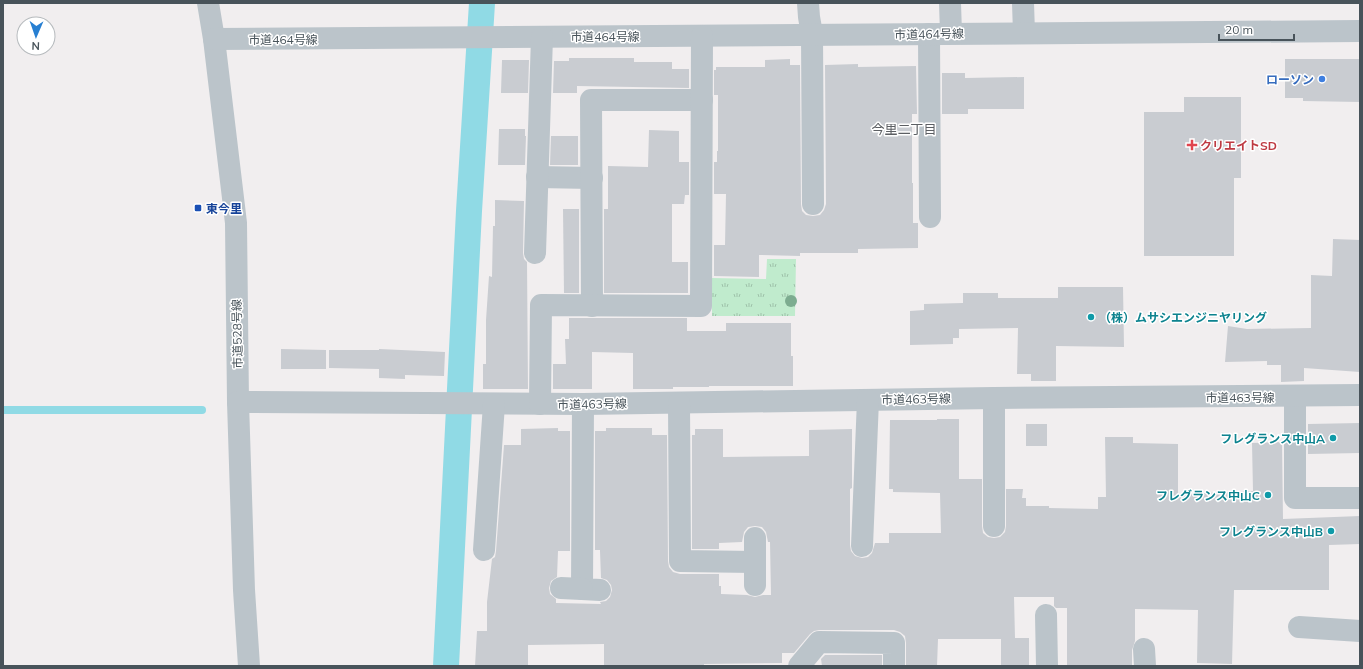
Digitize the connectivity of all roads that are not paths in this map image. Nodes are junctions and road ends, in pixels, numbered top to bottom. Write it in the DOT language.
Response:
graph roads {
  1 [pos="208,3"];
  2 [pos="808,3"];
  3 [pos="950,3"];
  4 [pos="1023,3"];
  5 [pos="1360,31"];
  6 [pos="951,33"];
  7 [pos="1024,33"];
  8 [pos="812,34"];
  9 [pos="929,34"];
  10 [pos="702,36"];
  11 [pos="542,37"];
  12 [pos="214,39"];
  13 [pos="702,100"];
  14 [pos="537,176"];
  15 [pos="592,178"];
  16 [pos="813,204"];
  17 [pos="930,217"];
  18 [pos="535,253"];
  19 [pos="592,306"];
  20 [pos="1360,395"];
  21 [pos="1295,396"];
  22 [pos="994,398"];
  23 [pos="868,400"];
  24 [pos="238,402"];
  25 [pos="679,403"];
  26 [pos="473,404"];
  27 [pos="540,404"];
  28 [pos="583,404"];
  29 [pos="1360,498"];
  30 [pos="994,526"];
  31 [pos="756,538"];
  32 [pos="862,546"];
  33 [pos="484,550"];
  34 [pos="755,562"];
  35 [pos="754,584"];
  36 [pos="581,589"];
  37 [pos="1046,615"];
  38 [pos="1299,627"];
  39 [pos="1360,631"];
  40 [pos="249,666"];
  41 [pos="798,666"];
  42 [pos="894,666"];
  43 [pos="1047,666"];
  1 -- 12 [label="street, 市道528号線"];
  2 -- 8 [label="street"];
  3 -- 6 [label="street"];
  4 -- 7 [label="street"];
  5 -- 7 [label="street, 市道464号線"];
  6 -- 7 [label="street, 市道464号線"];
  6 -- 9 [label="street, 市道464号線"];
  8 -- 9 [label="street, 市道464号線"];
  8 -- 10 [label="street, 市道464号線"];
  8 -- 16 [label="street"];
  9 -- 17 [label="street"];
  10 -- 11 [label="street, 市道464号線"];
  10 -- 13 [label="street"];
  11 -- 12 [label="street, 市道464号線"];
  11 -- 14 [label="street"];
  12 -- 24 [label="street, 市道528号線"];
  13 -- 15 [label="street"];
  13 -- 19 [label="street"];
  14 -- 15 [label="street"];
  14 -- 18 [label="street"];
  15 -- 19 [label="street"];
  19 -- 27 [label="street"];
  20 -- 21 [label="street, 市道463号線"];
  21 -- 22 [label="street, 市道463号線"];
  21 -- 29 [label="street"];
  22 -- 23 [label="street, 市道463号線"];
  22 -- 30 [label="street"];
  23 -- 25 [label="street, 市道463号線"];
  23 -- 32 [label="street"];
  24 -- 26 [label="street, 市道463号線"];
  24 -- 40 [label="street, 市道528号線"];
  25 -- 28 [label="street, 市道463号線"];
  25 -- 34 [label="street"];
  26 -- 27 [label="street, 市道463号線"];
  26 -- 33 [label="street"];
  27 -- 28 [label="street, 市道463号線"];
  28 -- 36 [label="street"];
  31 -- 34 [label="street"];
  34 -- 35 [label="street"];
  37 -- 43 [label="street"];
  38 -- 39 [label="street"];
  41 -- 42 [label="street"];
}
